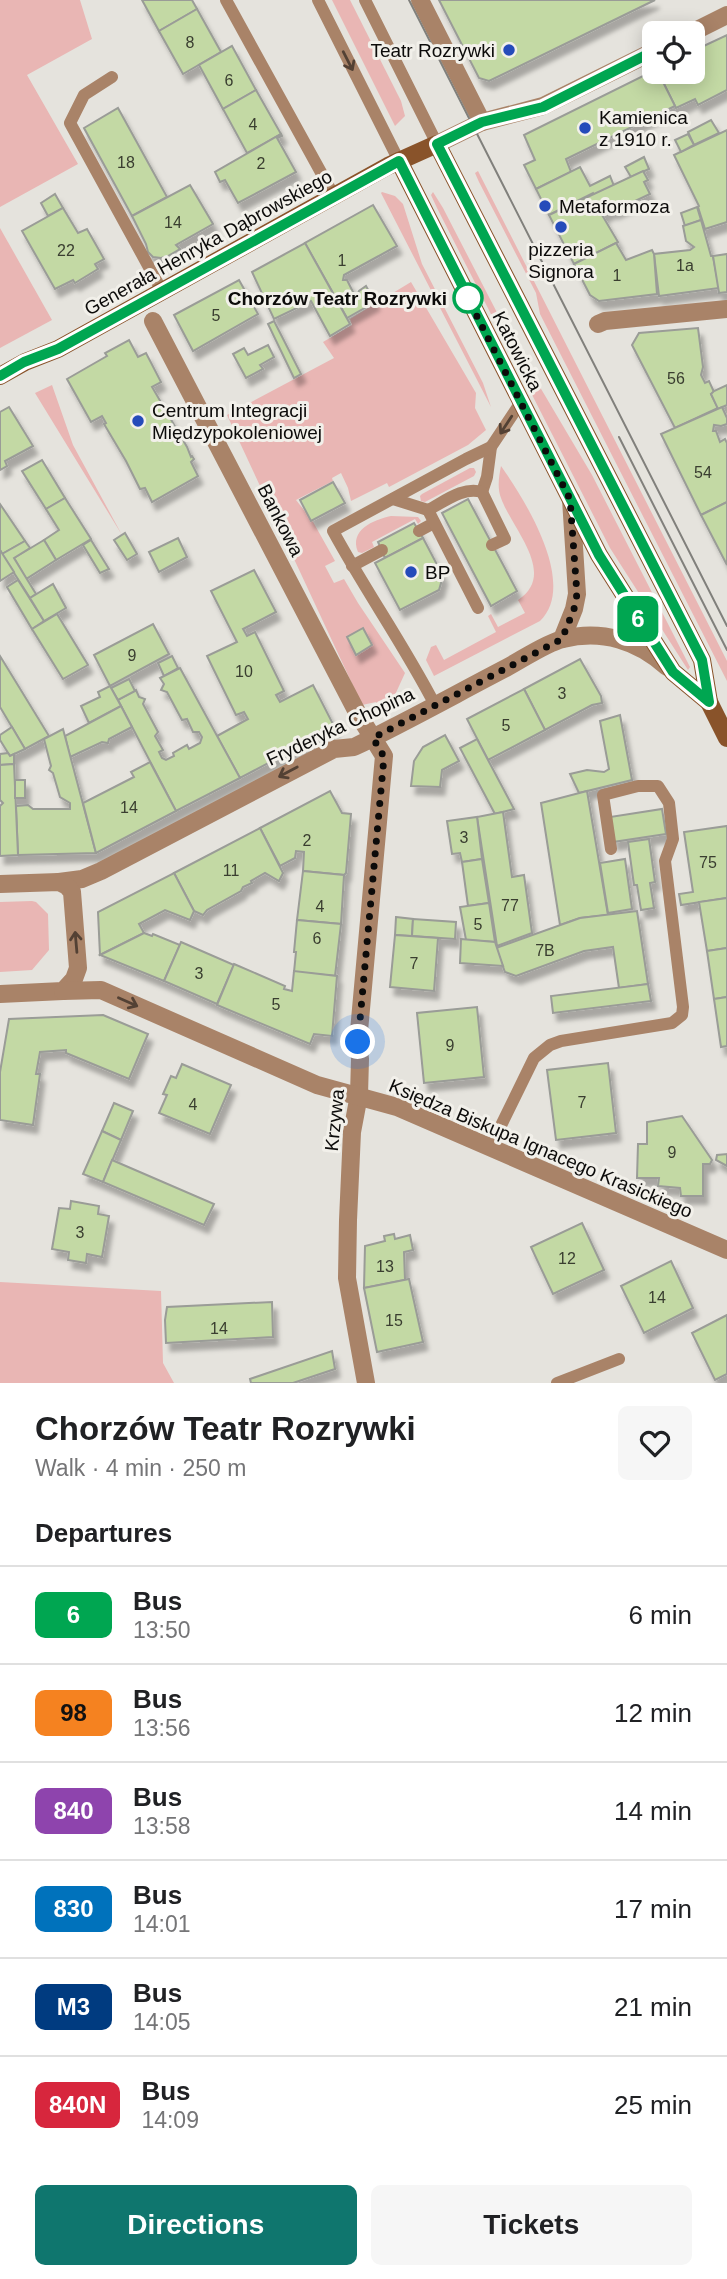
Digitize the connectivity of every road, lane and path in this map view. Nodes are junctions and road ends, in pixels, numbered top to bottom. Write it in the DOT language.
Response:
graph roads {
  1 [pos="226,0"];
  2 [pos="318,0"];
  3 [pos="365,0"];
  4 [pos="420,0"];
  5 [pos="727,15"];
  6 [pos="705,26"];
  7 [pos="642,57"];
  8 [pos="112,77"];
  9 [pos="482,122"];
  10 [pos="437,144"];
  11 [pos="399,161"];
  12 [pos="334,196"];
  13 [pos="162,291"];
  14 [pos="727,309"];
  15 [pos="153,321"];
  16 [pos="598,324"];
  17 [pos="0,376"];
  18 [pos="521,402"];
  19 [pos="491,447"];
  20 [pos="482,492"];
  21 [pos="393,499"];
  22 [pos="570,499"];
  23 [pos="428,510"];
  24 [pos="434,523"];
  25 [pos="419,531"];
  26 [pos="492,545"];
  27 [pos="382,550"];
  28 [pos="352,566"];
  29 [pos="478,608"];
  30 [pos="562,639"];
  31 [pos="673,672"];
  32 [pos="709,702"];
  33 [pos="435,705"];
  34 [pos="373,738"];
  35 [pos="727,738"];
  36 [pos="611,849"];
  37 [pos="59,882"];
  38 [pos="0,884"];
  39 [pos="63,991"];
  40 [pos="0,994"];
  41 [pos="359,1095"];
  42 [pos="490,1148"];
  43 [pos="727,1250"];
  44 [pos="619,1359"];
  45 [pos="366,1383"];
  46 [pos="557,1383"];
  1 -- 12 [label="lane"];
  2 -- 11 [label="lane, Katowicka, one-way"];
  3 -- 10 [label="lane, Katowicka"];
  4 -- 9 [label="street"];
  5 -- 6 [label="street"];
  7 -- 9 [label="street"];
  8 -- 13 [label="lane"];
  9 -- 10 [label="street"];
  10 -- 11 [label="street, Generała Henryka Dąbrowskiego"];
  10 -- 32 [label="street, Katowicka"];
  11 -- 12 [label="street, Generała Henryka Dąbrowskiego"];
  11 -- 18 [label="street, Katowicka"];
  12 -- 13 [label="street, Generała Henryka Dąbrowskiego"];
  13 -- 17 [label="street, Generała Henryka Dąbrowskiego"];
  14 -- 16 [label="street"];
  15 -- 34 [label="street, Bankowa"];
  18 -- 19 [label="lane, one-way"];
  18 -- 22 [label="street, Katowicka"];
  19 -- 20 [label="lane"];
  19 -- 21 [label="lane"];
  20 -- 23 [label="lane"];
  20 -- 26 [label="lane"];
  21 -- 23 [label="lane"];
  21 -- 28 [label="lane"];
  22 -- 30 [label="street"];
  22 -- 31 [label="street, Katowicka"];
  23 -- 24 [label="lane"];
  24 -- 25 [label="lane"];
  24 -- 29 [label="lane"];
  27 -- 28 [label="lane"];
  28 -- 33 [label="lane"];
  30 -- 31 [label="street"];
  30 -- 33 [label="street, Fryderyka Chopina"];
  31 -- 32 [label="street, Katowicka"];
  32 -- 35 [label="street, Katowicka"];
  33 -- 34 [label="street, Fryderyka Chopina"];
  34 -- 37 [label="street, Fryderyka Chopina, one-way"];
  34 -- 41 [label="street, Krzywa"];
  36 -- 42 [label="lane"];
  37 -- 38 [label="street, Fryderyka Chopina"];
  39 -- 37 [label="street, one-way"];
  39 -- 40 [label="street, Księdza Biskupa Ignacego Krasickiego"];
  39 -- 41 [label="street, Księdza Biskupa Ignacego Krasickiego, one-way"];
  41 -- 42 [label="street, Księdza Biskupa Ignacego Krasickiego"];
  41 -- 45 [label="street, Krzywa"];
  42 -- 43 [label="street, Księdza Biskupa Ignacego Krasickiego"];
  44 -- 46 [label="lane"];
}
